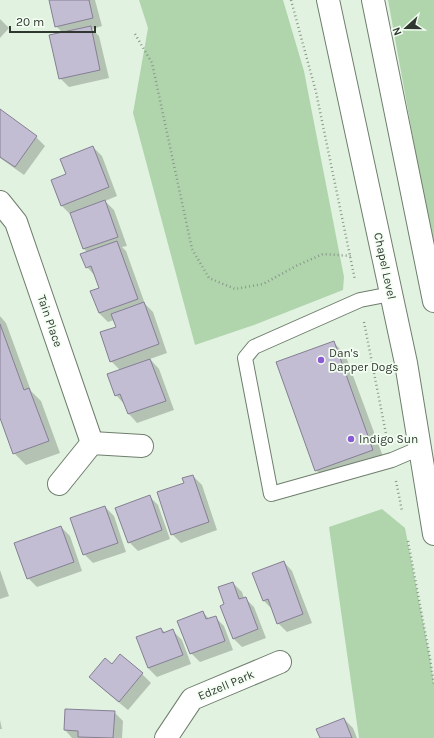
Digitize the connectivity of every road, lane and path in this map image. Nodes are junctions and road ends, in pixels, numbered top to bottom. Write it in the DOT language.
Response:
graph roads {
  1 [pos="291,0"];
  2 [pos="328,0"];
  3 [pos="373,0"];
  4 [pos="135,34"];
  5 [pos="0,202"];
  6 [pos="351,256"];
  7 [pos="390,294"];
  8 [pos="360,300"];
  9 [pos="434,300"];
  10 [pos="92,443"];
  11 [pos="142,446"];
  12 [pos="420,448"];
  13 [pos="392,460"];
  14 [pos="59,484"];
  15 [pos="402,513"];
  16 [pos="434,534"];
  17 [pos="407,535"];
  18 [pos="280,662"];
  19 [pos="434,685"];
  20 [pos="166,738"];
  1 -- 6 [label="path"];
  2 -- 7 [label="main road, Chapel Level"];
  3 -- 9 [label="main road"];
  4 -- 6 [label="path"];
  5 -- 10 [label="main road, Tain Place"];
  6 -- 8 [label="path"];
  7 -- 8 [label="lane"];
  7 -- 12 [label="main road, Chapel Level"];
  8 -- 13 [label="path"];
  8 -- 13 [label="lane"];
  10 -- 11 [label="main road"];
  10 -- 14 [label="main road"];
  12 -- 13 [label="lane"];
  12 -- 16 [label="main road, Chapel Level"];
  13 -- 15 [label="path"];
  17 -- 19 [label="path"];
  18 -- 20 [label="main road, Edzell Park"];
}
